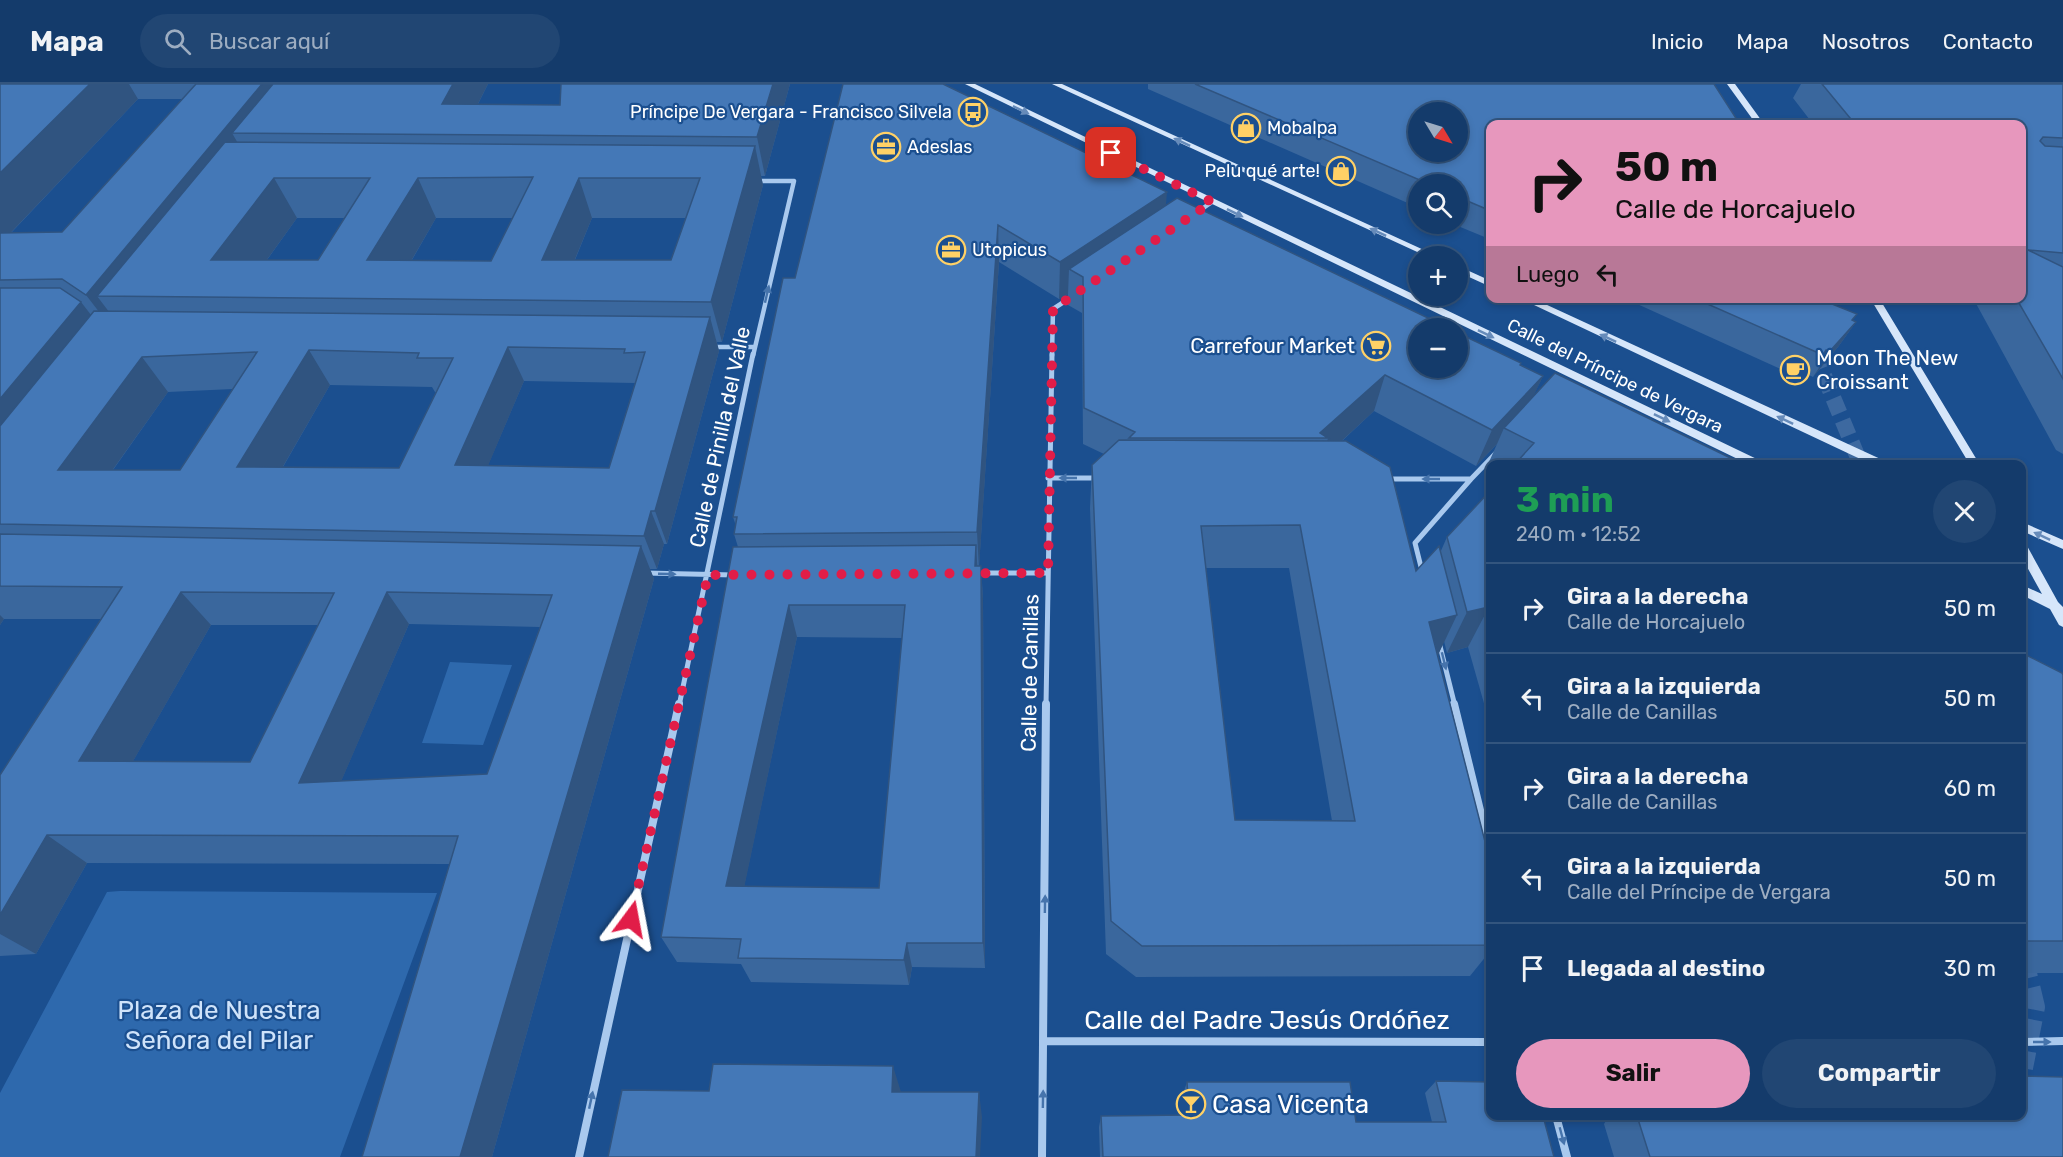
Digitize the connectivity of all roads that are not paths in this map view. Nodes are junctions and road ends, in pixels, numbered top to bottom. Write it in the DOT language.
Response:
graph roads {
  1 [pos="969,84"];
  2 [pos="1056,84"];
  3 [pos="1731,84"];
  4 [pos="1757,120"];
  5 [pos="746,181"];
  6 [pos="1212,202"];
  7 [pos="1192,215"];
  8 [pos="1410,246"];
  9 [pos="1468,274"];
  10 [pos="1486,282"];
  11 [pos="1080,291"];
  12 [pos="1534,303"];
  13 [pos="1877,303"];
  14 [pos="706,347"];
  15 [pos="755,347"];
  16 [pos="1569,373"];
  17 [pos="1561,382"];
  18 [pos="1500,448"];
  19 [pos="1489,460"];
  20 [pos="1749,460"];
  21 [pos="1872,460"];
  22 [pos="1972,460"];
  23 [pos="1486,463"];
  24 [pos="1048,478"];
  25 [pos="1107,478"];
  26 [pos="1377,479"];
  27 [pos="1471,479"];
  28 [pos="2026,528"];
  29 [pos="2063,545"];
  30 [pos="2026,554"];
  31 [pos="637,573"];
  32 [pos="965,573"];
  33 [pos="1048,573"];
  34 [pos="708,575"];
  35 [pos="742,575"];
  36 [pos="1424,578"];
  37 [pos="2026,593"];
  38 [pos="2059,608"];
  39 [pos="2063,622"];
  40 [pos="1438,636"];
  41 [pos="1486,834"];
  42 [pos="1043,1041"];
  43 [pos="2026,1041"];
  44 [pos="2063,1041"];
  45 [pos="1486,1042"];
  46 [pos="1557,1120"];
  47 [pos="579,1157"];
  48 [pos="1042,1157"];
  49 [pos="1567,1157"];
  1 -- 6 [label="main road, Calle del Príncipe de Vergara, one-way"];
  8 -- 2 [label="main road, one-way"];
  3 -- 4 [label="main road"];
  15 -- 5 [label="street, Calle de Pinilla del Valle, one-way"];
  6 -- 7 [label="street"];
  6 -- 16 [label="main road, Calle del Príncipe de Vergara, one-way"];
  9 -- 10 [label="main road"];
  11 -- 24 [label="street, Calle de Canillas"];
  21 -- 12 [label="main road, Calle del Príncipe de Vergara, one-way"];
  13 -- 22 [label="main road"];
  14 -- 15 [label="street"];
  15 -- 34 [label="street, Calle de Pinilla del Valle"];
  16 -- 17 [label="street"];
  16 -- 20 [label="main road, Calle del Príncipe de Vergara, one-way"];
  18 -- 19 [label="street"];
  23 -- 27 [label="street"];
  25 -- 24 [label="street, one-way"];
  24 -- 33 [label="street, Calle de Canillas"];
  27 -- 26 [label="street, one-way"];
  27 -- 36 [label="street"];
  29 -- 28 [label="main road, one-way"];
  30 -- 38 [label="main road"];
  31 -- 34 [label="street, one-way"];
  32 -- 33 [label="street"];
  42 -- 33 [label="street, Calle de Canillas, one-way"];
  34 -- 35 [label="street"];
  47 -- 34 [label="street, Calle de Pinilla del Valle, one-way"];
  37 -- 38 [label="main road"];
  38 -- 39 [label="main road"];
  40 -- 41 [label="street, one-way"];
  42 -- 45 [label="street, Calle del Padre Jesús Ordóñez"];
  48 -- 42 [label="street, Calle de Canillas, one-way"];
  43 -- 44 [label="street, one-way"];
  46 -- 49 [label="street, one-way"];
}
